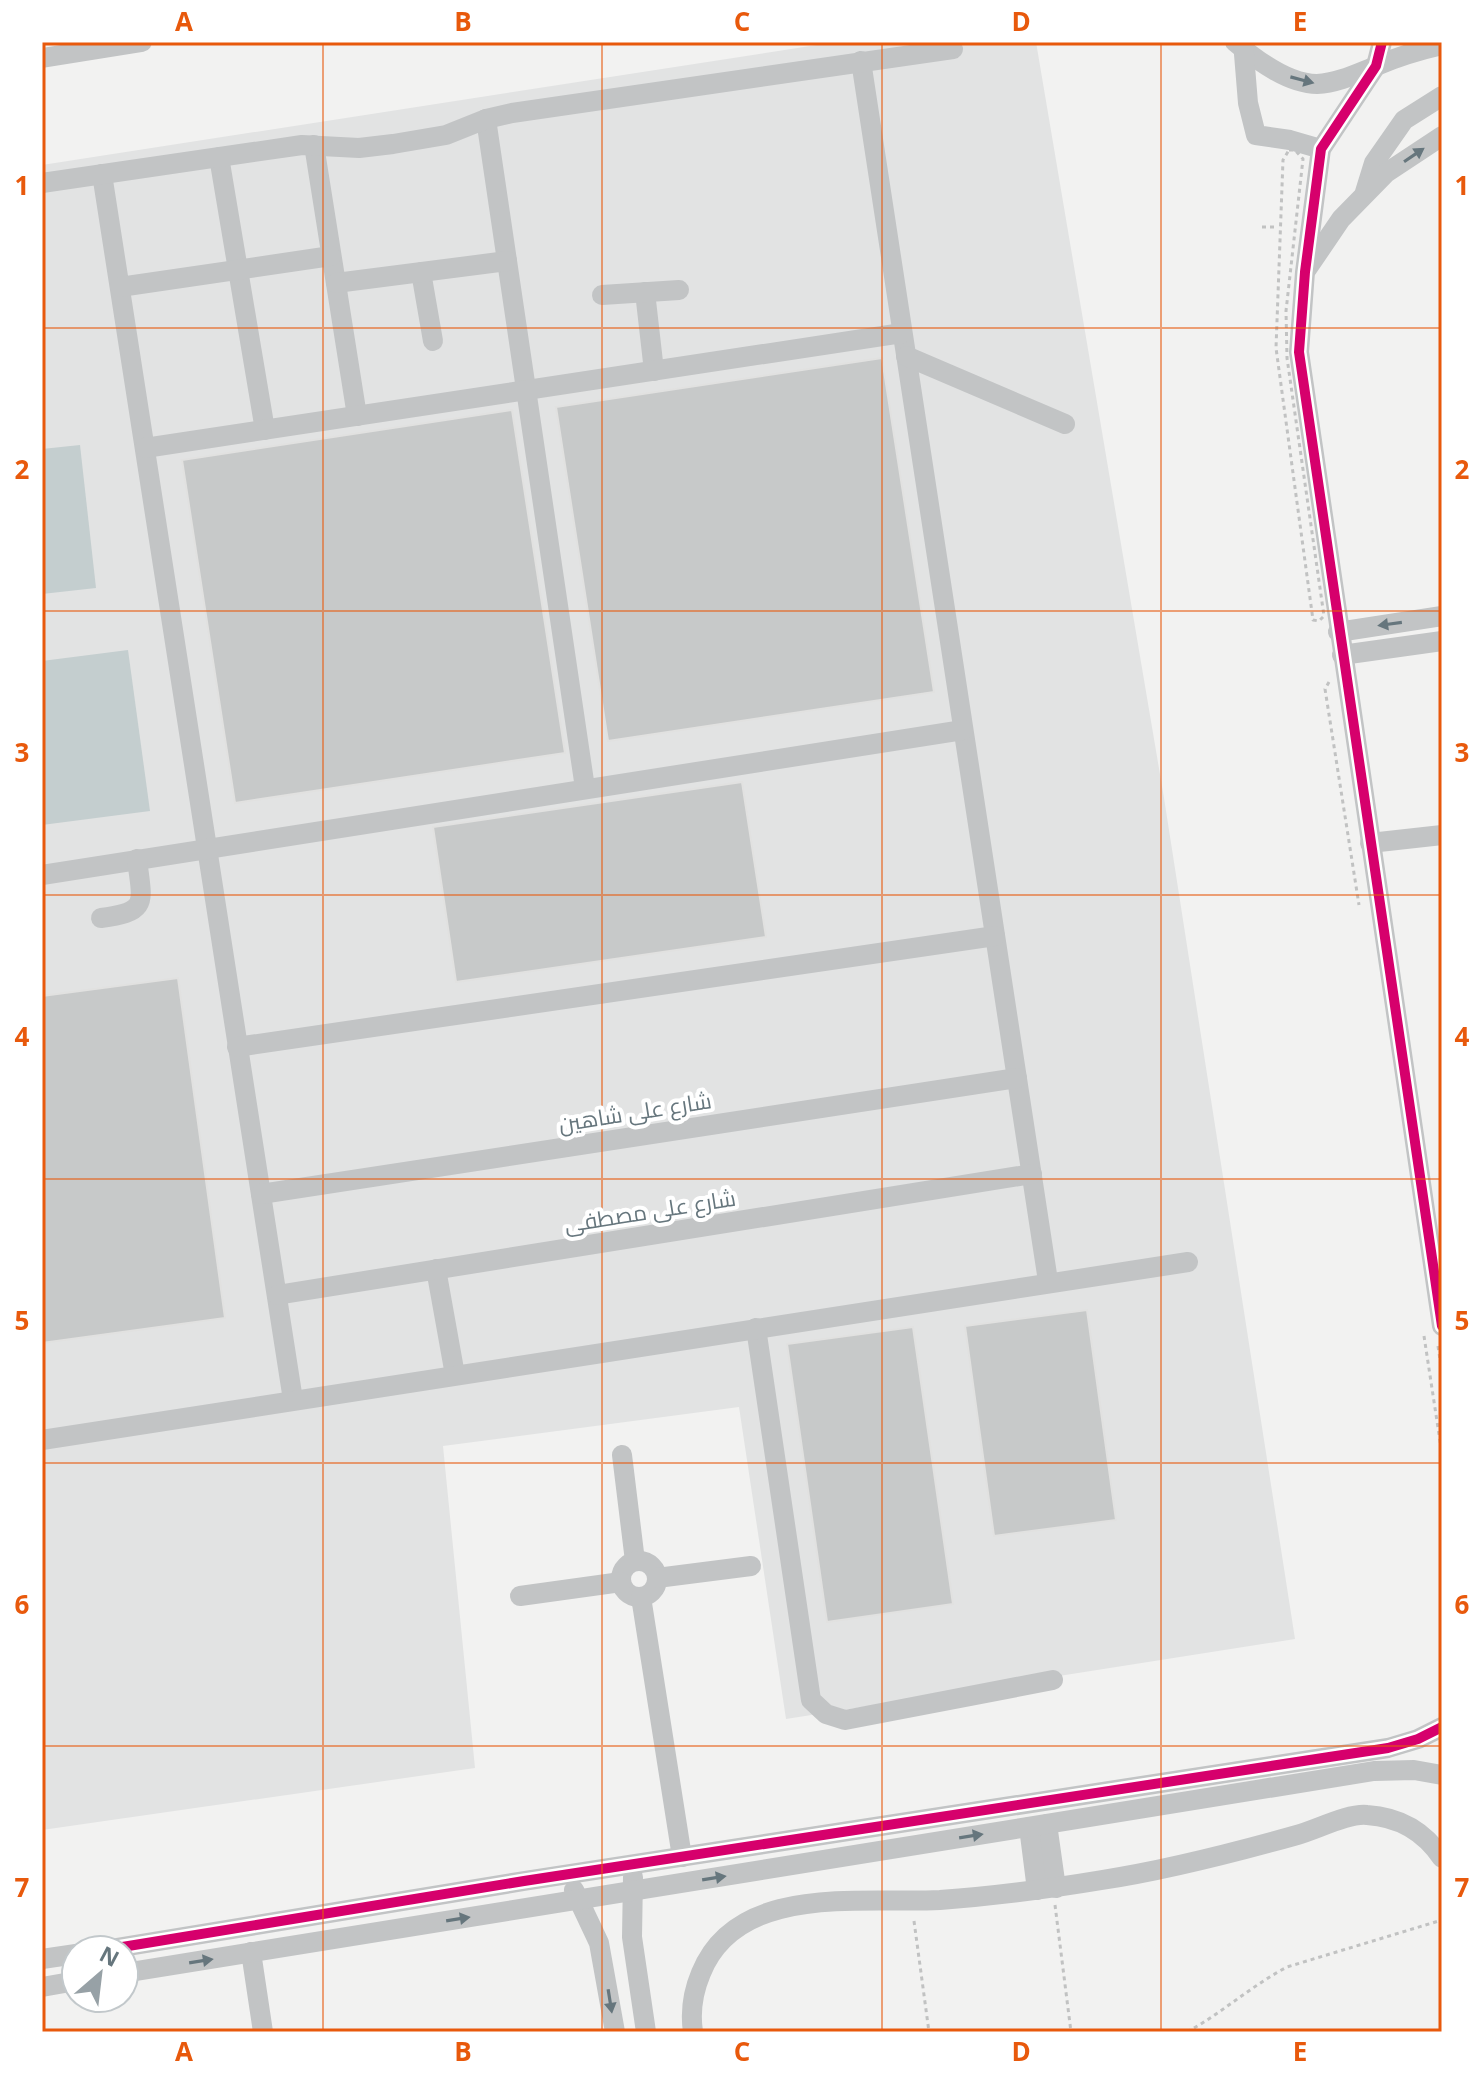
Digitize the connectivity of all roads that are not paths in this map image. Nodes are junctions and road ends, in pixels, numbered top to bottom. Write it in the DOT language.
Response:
graph roads {
  1 [pos="64,42"];
  2 [pos="142,42"];
  3 [pos="1382,42"];
  4 [pos="1240,44"];
  5 [pos="1442,45"];
  6 [pos="953,49"];
  7 [pos="87,51"];
  8 [pos="42,58"];
  9 [pos="861,61"];
  10 [pos="1376,66"];
  11 [pos="1442,96"];
  12 [pos="486,119"];
  13 [pos="1442,136"];
  14 [pos="314,145"];
  15 [pos="1321,149"];
  16 [pos="219,157"];
  17 [pos="102,174"];
  18 [pos="42,183"];
  19 [pos="1364,196"];
  20 [pos="331,256"];
  21 [pos="507,261"];
  22 [pos="238,269"];
  23 [pos="421,272"];
  24 [pos="1305,272"];
  25 [pos="336,283"];
  26 [pos="120,287"];
  27 [pos="679,290"];
  28 [pos="645,292"];
  29 [pos="602,295"];
  30 [pos="902,333"];
  31 [pos="433,341"];
  32 [pos="906,356"];
  33 [pos="654,371"];
  34 [pos="526,390"];
  35 [pos="357,416"];
  36 [pos="1065,424"];
  37 [pos="265,430"];
  38 [pos="145,448"];
  39 [pos="1442,616"];
  40 [pos="1338,632"];
  41 [pos="1442,641"];
  42 [pos="1342,655"];
  43 [pos="963,730"];
  44 [pos="585,788"];
  45 [pos="1442,835"];
  46 [pos="1370,843"];
  47 [pos="208,847"];
  48 [pos="137,859"];
  49 [pos="42,875"];
  50 [pos="101,918"];
  51 [pos="995,936"];
  52 [pos="237,1047"];
  53 [pos="1017,1078"];
  54 [pos="1032,1174"];
  55 [pos="261,1194"];
  56 [pos="1188,1262"];
  57 [pos="436,1269"];
  58 [pos="1048,1281"];
  59 [pos="277,1295"];
  60 [pos="1442,1326"];
  61 [pos="756,1328"];
  62 [pos="455,1375"];
  63 [pos="293,1400"];
  64 [pos="42,1440"];
  65 [pos="622,1455"];
  66 [pos="635,1561"];
  67 [pos="751,1566"];
  68 [pos="657,1578"];
  69 [pos="621,1582"];
  70 [pos="520,1596"];
  71 [pos="641,1597"];
  72 [pos="1053,1680"];
  73 [pos="1442,1727"];
  74 [pos="1404,1744"];
  75 [pos="1414,1770"];
  76 [pos="1442,1775"];
  77 [pos="1038,1826"];
  78 [pos="679,1857"];
  79 [pos="1442,1858"];
  80 [pos="632,1866"];
  81 [pos="568,1875"];
  82 [pos="524,1881"];
  83 [pos="681,1883"];
  84 [pos="1049,1889"];
  85 [pos="634,1890"];
  86 [pos="578,1900"];
  87 [pos="530,1908"];
  88 [pos="275,1924"];
  89 [pos="140,1945"];
  90 [pos="278,1948"];
  91 [pos="251,1952"];
  92 [pos="634,1954"];
  93 [pos="604,1959"];
  94 [pos="140,1970"];
  95 [pos="263,2032"];
  96 [pos="615,2032"];
  97 [pos="646,2032"];
  98 [pos="693,2032"];
  1 -- 7 [label="street"];
  2 -- 7 [label="street"];
  3 -- 10 [label="street"];
  4 -- 10 [label="street, one-way"];
  4 -- 15 [label="street"];
  5 -- 10 [label="street"];
  6 -- 9 [label="street"];
  7 -- 8 [label="street"];
  9 -- 12 [label="street"];
  9 -- 30 [label="street"];
  10 -- 15 [label="street"];
  11 -- 19 [label="street"];
  12 -- 14 [label="street"];
  12 -- 21 [label="street"];
  19 -- 13 [label="street, one-way"];
  14 -- 16 [label="street"];
  14 -- 20 [label="street"];
  15 -- 24 [label="street"];
  16 -- 17 [label="street"];
  16 -- 22 [label="street"];
  17 -- 18 [label="street"];
  17 -- 26 [label="street"];
  19 -- 24 [label="street"];
  20 -- 22 [label="street"];
  20 -- 25 [label="street"];
  21 -- 23 [label="street"];
  21 -- 34 [label="street"];
  22 -- 26 [label="street"];
  22 -- 37 [label="street"];
  23 -- 25 [label="street"];
  23 -- 31 [label="street"];
  24 -- 40 [label="street"];
  25 -- 35 [label="street"];
  26 -- 38 [label="street"];
  27 -- 28 [label="street"];
  28 -- 29 [label="street"];
  28 -- 33 [label="street"];
  30 -- 32 [label="street"];
  30 -- 33 [label="street"];
  32 -- 36 [label="street"];
  32 -- 43 [label="street"];
  33 -- 34 [label="street"];
  34 -- 35 [label="street"];
  34 -- 44 [label="street"];
  35 -- 37 [label="street"];
  37 -- 38 [label="street"];
  38 -- 47 [label="street"];
  39 -- 40 [label="street, one-way"];
  40 -- 42 [label="street"];
  41 -- 42 [label="street"];
  42 -- 46 [label="street"];
  43 -- 44 [label="street"];
  43 -- 51 [label="street"];
  44 -- 47 [label="street"];
  45 -- 46 [label="street"];
  46 -- 60 [label="street"];
  47 -- 48 [label="street"];
  47 -- 52 [label="street"];
  48 -- 49 [label="street"];
  48 -- 50 [label="street"];
  51 -- 52 [label="street"];
  51 -- 53 [label="street"];
  52 -- 55 [label="street"];
  53 -- 54 [label="street"];
  53 -- 55 [label="street, شارع على شاهين"];
  54 -- 57 [label="street, شارع على مصطفى"];
  54 -- 58 [label="street"];
  55 -- 59 [label="street"];
  56 -- 58 [label="street"];
  57 -- 59 [label="street, شارع على مصطفى"];
  57 -- 62 [label="street"];
  58 -- 61 [label="street"];
  59 -- 63 [label="street"];
  61 -- 62 [label="street"];
  61 -- 72 [label="street"];
  62 -- 63 [label="street"];
  63 -- 64 [label="street"];
  65 -- 66 [label="street"];
  66 -- 68 [label="street"];
  66 -- 69 [label="street"];
  67 -- 68 [label="street"];
  68 -- 71 [label="street"];
  69 -- 70 [label="street"];
  69 -- 71 [label="street"];
  71 -- 78 [label="street"];
  73 -- 74 [label="street"];
  74 -- 75 [label="street"];
  74 -- 78 [label="street"];
  75 -- 76 [label="street"];
  75 -- 77 [label="street"];
  83 -- 77 [label="street, one-way"];
  77 -- 84 [label="street"];
  78 -- 80 [label="street"];
  78 -- 83 [label="street"];
  79 -- 84 [label="street"];
  80 -- 81 [label="street"];
  80 -- 85 [label="street"];
  81 -- 82 [label="street"];
  81 -- 86 [label="street"];
  82 -- 87 [label="street"];
  82 -- 88 [label="street"];
  83 -- 85 [label="street"];
  84 -- 98 [label="street"];
  85 -- 86 [label="street"];
  85 -- 92 [label="street"];
  86 -- 87 [label="street"];
  86 -- 93 [label="street"];
  90 -- 87 [label="street, one-way"];
  88 -- 89 [label="street"];
  88 -- 90 [label="street"];
  90 -- 91 [label="street"];
  94 -- 91 [label="street, one-way"];
  91 -- 95 [label="street"];
  92 -- 93 [label="street"];
  92 -- 97 [label="street"];
  93 -- 96 [label="street, one-way"];
}
